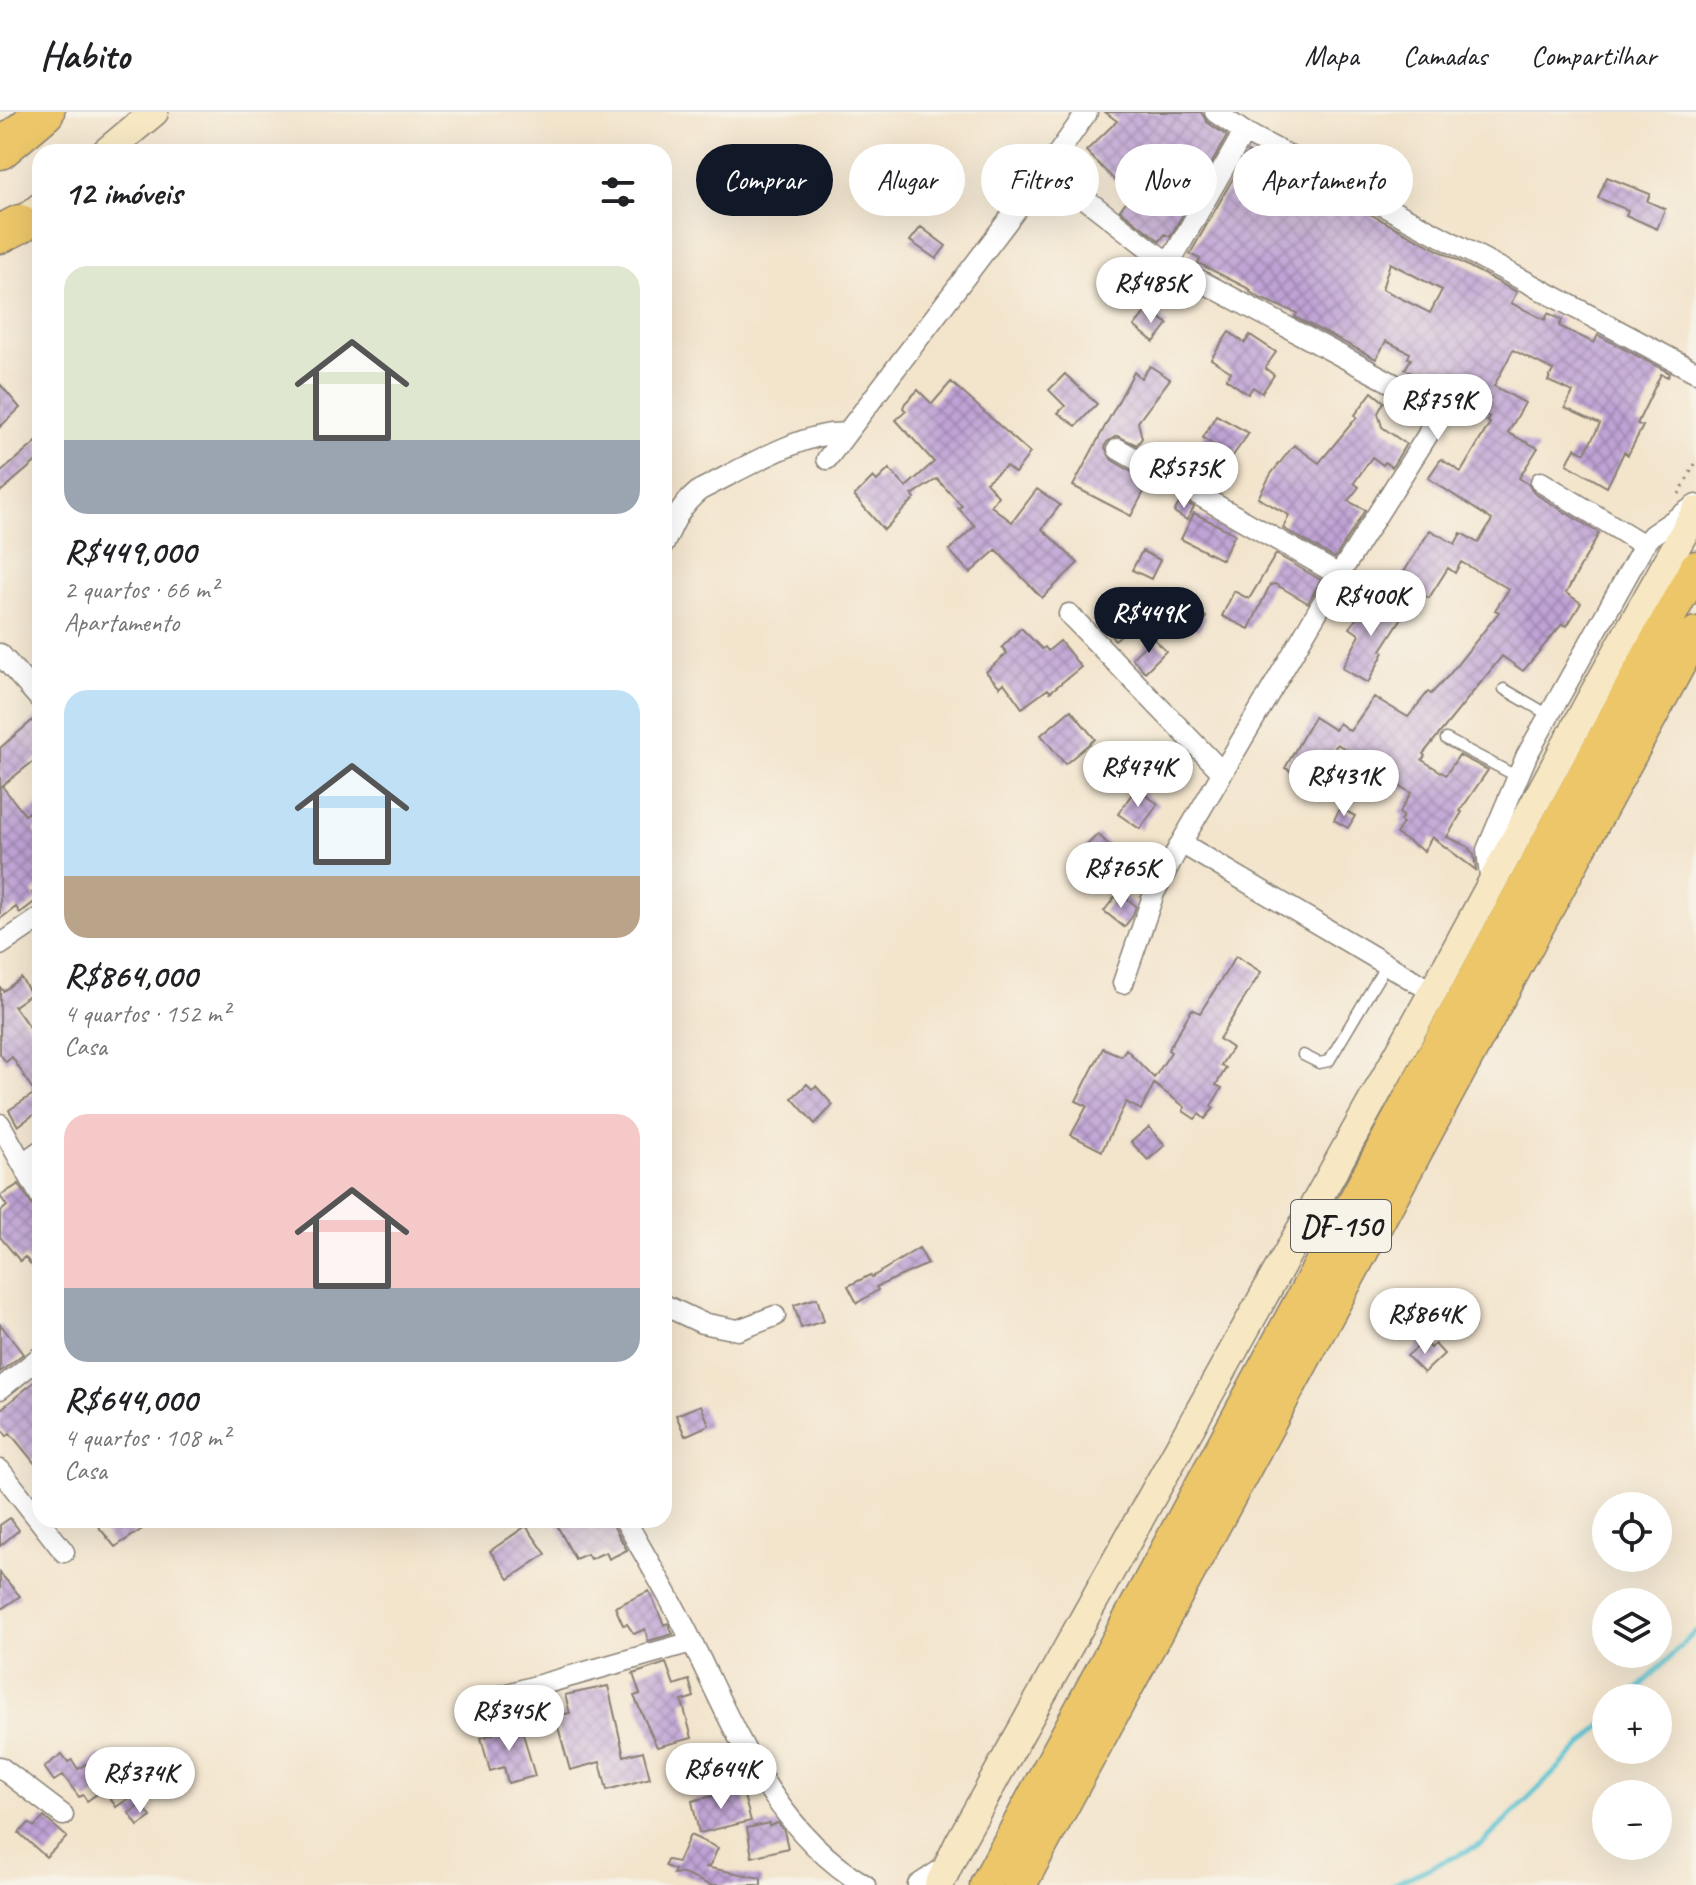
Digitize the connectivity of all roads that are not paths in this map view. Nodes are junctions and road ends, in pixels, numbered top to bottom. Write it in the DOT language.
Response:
graph roads {
  1 [pos="45,112"];
  2 [pos="154,112"];
  3 [pos="1087,112"];
  4 [pos="1215,112"];
  5 [pos="1244,132"];
  6 [pos="116,144"];
  7 [pos="1065,144"];
  8 [pos="0,150"];
  9 [pos="1099,209"];
  10 [pos="1011,216"];
  11 [pos="1169,264"];
  12 [pos="1696,372"];
  13 [pos="846,434"];
  14 [pos="1118,449"];
  15 [pos="827,459"];
  16 [pos="1541,482"];
  17 [pos="1696,505"];
  18 [pos="1696,511"];
  19 [pos="672,525"];
  20 [pos="1644,545"];
  21 [pos="1696,567"];
  22 [pos="1339,575"];
  23 [pos="1069,614"];
  24 [pos="1696,633"];
  25 [pos="0,654"];
  26 [pos="1504,689"];
  27 [pos="32,690"];
  28 [pos="1549,715"];
  29 [pos="1446,739"];
  30 [pos="1527,755"];
  31 [pos="1552,770"];
  32 [pos="1221,771"];
  33 [pos="1518,777"];
  34 [pos="1181,843"];
  35 [pos="1491,886"];
  36 [pos="32,923"];
  37 [pos="0,945"];
  38 [pos="1386,965"];
  39 [pos="1123,983"];
  40 [pos="1433,992"];
  41 [pos="1303,1055"];
  42 [pos="0,1124"];
  43 [pos="32,1157"];
  44 [pos="23,1163"];
  45 [pos="32,1180"];
  46 [pos="672,1309"];
  47 [pos="775,1316"];
  48 [pos="32,1363"];
  49 [pos="0,1389"];
  50 [pos="0,1470"];
  51 [pos="32,1511"];
  52 [pos="45,1528"];
  53 [pos="629,1528"];
  54 [pos="64,1552"];
  55 [pos="692,1642"];
  56 [pos="483,1701"];
  57 [pos="0,1767"];
  58 [pos="63,1815"];
  59 [pos="944,1875"];
  60 [pos="865,1885"];
  61 [pos="918,1885"];
  62 [pos="986,1885"];
  63 [pos="1020,1885"];
  1 -- 8 [label="highway"];
  2 -- 6 [label="street"];
  3 -- 7 [label="street"];
  4 -- 5 [label="street"];
  5 -- 11 [label="street"];
  5 -- 12 [label="street"];
  9 -- 11 [label="street"];
  10 -- 13 [label="street"];
  11 -- 22 [label="street"];
  13 -- 15 [label="street"];
  13 -- 19 [label="street"];
  14 -- 22 [label="street"];
  16 -- 20 [label="street"];
  17 -- 20 [label="street"];
  18 -- 31 [label="street"];
  20 -- 28 [label="street"];
  21 -- 62 [label="main road, DF-150"];
  22 -- 32 [label="street"];
  23 -- 32 [label="street"];
  24 -- 63 [label="main road, DF-150"];
  25 -- 27 [label="street"];
  26 -- 28 [label="lane"];
  28 -- 30 [label="street"];
  29 -- 33 [label="lane"];
  30 -- 31 [label="street"];
  30 -- 33 [label="street"];
  31 -- 35 [label="street"];
  32 -- 34 [label="street"];
  33 -- 35 [label="street"];
  34 -- 38 [label="street"];
  34 -- 39 [label="street"];
  35 -- 40 [label="street"];
  36 -- 37 [label="street"];
  38 -- 40 [label="street"];
  38 -- 41 [label="lane"];
  40 -- 59 [label="street"];
  42 -- 44 [label="street"];
  43 -- 44 [label="street"];
  44 -- 45 [label="street"];
  46 -- 47 [label="street"];
  48 -- 49 [label="street"];
  50 -- 51 [label="street"];
  52 -- 54 [label="street"];
  53 -- 55 [label="street"];
  55 -- 56 [label="street"];
  55 -- 60 [label="street"];
  57 -- 58 [label="street"];
  59 -- 61 [label="street"];
}
